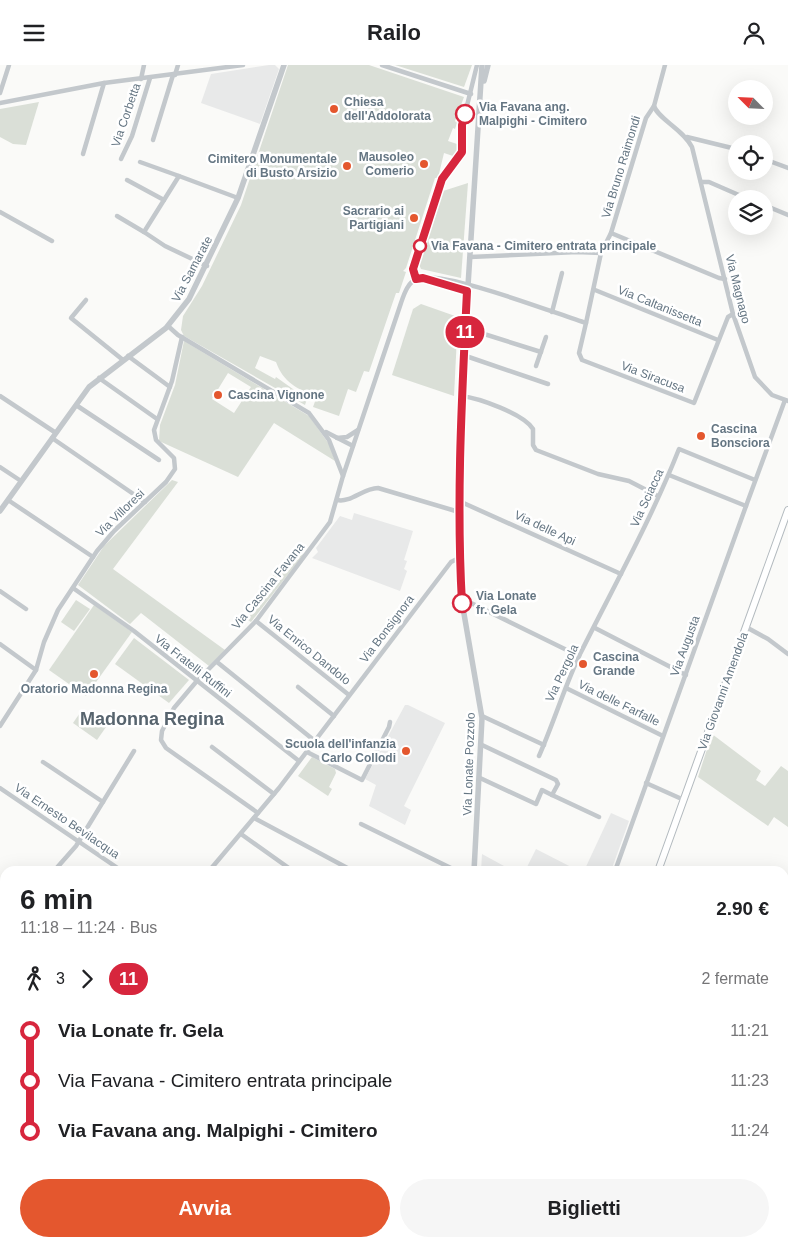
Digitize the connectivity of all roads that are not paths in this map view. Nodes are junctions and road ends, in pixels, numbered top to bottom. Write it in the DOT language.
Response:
graph roads {
  1 [pos="10,65"];
  2 [pos="144,65"];
  3 [pos="178,65"];
  4 [pos="243,65"];
  5 [pos="284,65"];
  6 [pos="382,65"];
  7 [pos="478,65"];
  8 [pos="482,65"];
  9 [pos="488,65"];
  10 [pos="666,65"];
  11 [pos="174,75"];
  12 [pos="150,78"];
  13 [pos="141,79"];
  14 [pos="104,83"];
  15 [pos="0,90"];
  16 [pos="482,90"];
  17 [pos="471,95"];
  18 [pos="0,103"];
  19 [pos="654,106"];
  20 [pos="686,137"];
  21 [pos="153,140"];
  22 [pos="728,147"];
  23 [pos="83,154"];
  24 [pos="121,159"];
  25 [pos="140,162"];
  26 [pos="773,162"];
  27 [pos="788,168"];
  28 [pos="179,176"];
  29 [pos="126,180"];
  30 [pos="701,182"];
  31 [pos="728,190"];
  32 [pos="238,198"];
  33 [pos="164,200"];
  34 [pos="773,209"];
  35 [pos="0,212"];
  36 [pos="788,215"];
  37 [pos="117,216"];
  38 [pos="144,232"];
  39 [pos="611,233"];
  40 [pos="52,241"];
  41 [pos="600,253"];
  42 [pos="470,257"];
  43 [pos="207,266"];
  44 [pos="723,271"];
  45 [pos="562,273"];
  46 [pos="711,273"];
  47 [pos="420,278"];
  48 [pos="725,279"];
  49 [pos="467,288"];
  50 [pos="595,290"];
  51 [pos="86,300"];
  52 [pos="552,312"];
  53 [pos="733,314"];
  54 [pos="586,323"];
  55 [pos="168,326"];
  56 [pos="465,328"];
  57 [pos="182,337"];
  58 [pos="546,337"];
  59 [pos="718,340"];
  60 [pos="541,352"];
  61 [pos="463,355"];
  62 [pos="126,358"];
  63 [pos="536,366"];
  64 [pos="99,378"];
  65 [pos="548,384"];
  66 [pos="170,387"];
  67 [pos="0,396"];
  68 [pos="461,397"];
  69 [pos="786,401"];
  70 [pos="76,405"];
  71 [pos="157,419"];
  72 [pos="359,430"];
  73 [pos="325,431"];
  74 [pos="54,436"];
  75 [pos="337,438"];
  76 [pos="353,446"];
  77 [pos="159,460"];
  78 [pos="0,467"];
  79 [pos="668,475"];
  80 [pos="343,476"];
  81 [pos="22,481"];
  82 [pos="755,481"];
  83 [pos="658,496"];
  84 [pos="8,500"];
  85 [pos="337,500"];
  86 [pos="459,501"];
  87 [pos="145,502"];
  88 [pos="746,506"];
  89 [pos="788,510"];
  90 [pos="0,511"];
  91 [pos="459,512"];
  92 [pos="93,557"];
  93 [pos="459,558"];
  94 [pos="621,574"];
  95 [pos="73,588"];
  96 [pos="0,591"];
  97 [pos="462,602"];
  98 [pos="26,609"];
  99 [pos="256,621"];
  100 [pos="746,627"];
  101 [pos="595,628"];
  102 [pos="0,644"];
  103 [pos="788,654"];
  104 [pos="580,656"];
  105 [pos="217,662"];
  106 [pos="36,670"];
  107 [pos="686,675"];
  108 [pos="196,682"];
  109 [pos="298,687"];
  110 [pos="566,688"];
  111 [pos="349,695"];
  112 [pos="482,715"];
  113 [pos="334,716"];
  114 [pos="2,718"];
  115 [pos="390,722"];
  116 [pos="0,726"];
  117 [pos="663,736"];
  118 [pos="315,741"];
  119 [pos="482,745"];
  120 [pos="544,745"];
  121 [pos="212,747"];
  122 [pos="134,751"];
  123 [pos="306,752"];
  124 [pos="539,756"];
  125 [pos="300,761"];
  126 [pos="42,762"];
  127 [pos="480,778"];
  128 [pos="646,783"];
  129 [pos="0,788"];
  130 [pos="274,794"];
  131 [pos="552,795"];
  132 [pos="684,800"];
  133 [pos="103,802"];
  134 [pos="256,815"];
  135 [pos="599,817"];
  136 [pos="361,824"];
  137 [pos="241,834"];
  138 [pos="78,841"];
  139 [pos="58,866"];
  140 [pos="115,866"];
  141 [pos="214,866"];
  142 [pos="286,866"];
  143 [pos="344,866"];
  144 [pos="448,866"];
  145 [pos="474,866"];
  146 [pos="617,866"];
  147 [pos="660,866"];
  1 -- 15 [label="street"];
  2 -- 13 [label="street, Via Corbetta"];
  3 -- 11 [label="street"];
  4 -- 11 [label="street, Via Corbetta"];
  5 -- 32 [label="street, Via Samarate"];
  6 -- 17 [label="street"];
  7 -- 17 [label="street"];
  8 -- 16 [label="street"];
  9 -- 16 [label="street"];
  10 -- 19 [label="street"];
  11 -- 12 [label="street, Via Corbetta"];
  11 -- 21 [label="street"];
  12 -- 13 [label="street, Via Corbetta"];
  12 -- 24 [label="street, Via Corbetta"];
  13 -- 14 [label="street, Via Corbetta"];
  14 -- 18 [label="street, Via Corbetta"];
  14 -- 23 [label="street"];
  16 -- 42 [label="street, Via Lonate Pozzolo"];
  17 -- 47 [label="street"];
  19 -- 20 [label="street, Via Magnago"];
  19 -- 39 [label="street, Via Bruno Raimondi"];
  20 -- 22 [label="street"];
  20 -- 30 [label="street, Via Magnago"];
  25 -- 28 [label="street"];
  26 -- 27 [label="street"];
  28 -- 32 [label="street"];
  28 -- 33 [label="street"];
  29 -- 33 [label="street"];
  30 -- 31 [label="street"];
  30 -- 44 [label="street, Via Magnago"];
  32 -- 43 [label="street, Via Samarate"];
  33 -- 38 [label="street"];
  34 -- 36 [label="street"];
  35 -- 40 [label="street"];
  37 -- 38 [label="street"];
  38 -- 43 [label="street"];
  39 -- 41 [label="street, Via Bruno Raimondi"];
  39 -- 46 [label="street"];
  41 -- 42 [label="street"];
  41 -- 50 [label="street"];
  42 -- 49 [label="street, Via Lonate Pozzolo"];
  43 -- 55 [label="street, Via Samarate"];
  44 -- 46 [label="street"];
  44 -- 48 [label="street, Via Magnago"];
  45 -- 52 [label="street"];
  46 -- 48 [label="street"];
  47 -- 49 [label="street"];
  47 -- 72 [label="street, Via Cascina Favana"];
  48 -- 53 [label="street, Via Magnago"];
  49 -- 52 [label="street"];
  49 -- 56 [label="street, Via Lonate Pozzolo"];
  50 -- 54 [label="street"];
  50 -- 59 [label="street, Via Caltanissetta"];
  51 -- 62 [label="street"];
  52 -- 54 [label="street"];
  53 -- 59 [label="street, Via Siracusa"];
  53 -- 69 [label="street, Via Magnago"];
  54 -- 59 [label="street, Via Siracusa"];
  55 -- 57 [label="street"];
  55 -- 62 [label="street, Via Samarate"];
  56 -- 60 [label="street"];
  56 -- 61 [label="street, Via Lonate Pozzolo"];
  57 -- 66 [label="street, Via Villoresi"];
  57 -- 73 [label="street"];
  58 -- 60 [label="street"];
  60 -- 63 [label="street"];
  61 -- 65 [label="street"];
  61 -- 68 [label="street, Via Lonate Pozzolo"];
  62 -- 64 [label="street, Via Samarate"];
  62 -- 66 [label="street"];
  64 -- 70 [label="street, Via Samarate"];
  64 -- 71 [label="street"];
  66 -- 71 [label="street, Via Villoresi"];
  67 -- 74 [label="street"];
  68 -- 83 [label="street"];
  68 -- 86 [label="street, Via Lonate Pozzolo"];
  69 -- 82 [label="street, Via Magnago"];
  70 -- 74 [label="street, Via Samarate"];
  70 -- 77 [label="street"];
  71 -- 87 [label="street, Via Villoresi"];
  72 -- 75 [label="street"];
  72 -- 76 [label="street, Via Cascina Favana"];
  73 -- 75 [label="street"];
  73 -- 80 [label="street"];
  74 -- 81 [label="street, Via Samarate"];
  74 -- 87 [label="street"];
  75 -- 76 [label="street"];
  76 -- 80 [label="street, Via Cascina Favana"];
  78 -- 81 [label="street"];
  79 -- 82 [label="street, Via Sciacca"];
  79 -- 83 [label="street, Via Sciacca"];
  79 -- 88 [label="street"];
  80 -- 85 [label="street, Via Cascina Favana"];
  81 -- 84 [label="street, Via Samarate"];
  82 -- 88 [label="street, Via Magnago"];
  83 -- 94 [label="street, Via Sciacca"];
  84 -- 90 [label="street, Via Samarate"];
  84 -- 92 [label="street"];
  85 -- 91 [label="street"];
  85 -- 99 [label="street, Via Cascina Favana"];
  86 -- 91 [label="street, Via Lonate Pozzolo"];
  86 -- 94 [label="street, Via delle Api"];
  87 -- 92 [label="street, Via Villoresi"];
  88 -- 107 [label="street, Via Augusta"];
  89 -- 100 [label="main road, Via Giovanni Amendola"];
  91 -- 93 [label="street, Via Lonate Pozzolo"];
  92 -- 95 [label="street, Via Villoresi"];
  93 -- 97 [label="street, Via Lonate Pozzolo"];
  93 -- 111 [label="street, Via Bonsignora"];
  94 -- 101 [label="street, Via Sciacca"];
  95 -- 106 [label="street, Via Villoresi"];
  95 -- 108 [label="street, Via Fratelli Ruffini"];
  96 -- 98 [label="street"];
  97 -- 104 [label="street"];
  97 -- 112 [label="street, Via Lonate Pozzolo"];
  99 -- 105 [label="street, Via Cascina Favana"];
  99 -- 111 [label="street, Via Enrico Dandolo"];
  100 -- 103 [label="street"];
  100 -- 132 [label="main road, Via Giovanni Amendola"];
  101 -- 104 [label="street, Via Pergola"];
  101 -- 107 [label="street"];
  102 -- 106 [label="street"];
  104 -- 110 [label="street, Via Pergola"];
  105 -- 108 [label="street, Via Cascina Favana"];
  105 -- 118 [label="street"];
  106 -- 114 [label="street, Via Villoresi"];
  107 -- 117 [label="street, Via Augusta"];
  108 -- 125 [label="street, Via Fratelli Ruffini"];
  108 -- 134 [label="street, Via Cascina Favana"];
  109 -- 113 [label="street"];
  110 -- 117 [label="street, Via delle Farfalle"];
  110 -- 120 [label="street, Via Pergola"];
  111 -- 113 [label="street, Via Bonsignora"];
  112 -- 119 [label="street, Via Lonate Pozzolo"];
  112 -- 120 [label="street"];
  113 -- 118 [label="street, Via Bonsignora"];
  114 -- 116 [label="street, Via Villoresi"];
  115 -- 123 [label="street"];
  117 -- 128 [label="street, Via Augusta"];
  118 -- 123 [label="street, Via Bonsignora"];
  119 -- 127 [label="street, Via Lonate Pozzolo"];
  119 -- 131 [label="street"];
  120 -- 124 [label="street, Via Pergola"];
  121 -- 130 [label="street"];
  122 -- 133 [label="street"];
  123 -- 125 [label="street, Via Bonsignora"];
  125 -- 130 [label="street, Via Bonsignora"];
  126 -- 133 [label="street"];
  127 -- 131 [label="street"];
  127 -- 145 [label="street, Via Lonate Pozzolo"];
  128 -- 132 [label="street"];
  128 -- 146 [label="street, Via Augusta"];
  129 -- 138 [label="street, Via Ernesto Bevilacqua"];
  130 -- 134 [label="street, Via Bonsignora"];
  131 -- 135 [label="street"];
  132 -- 147 [label="main road, Via Giovanni Amendola"];
  133 -- 138 [label="street"];
  134 -- 137 [label="street, Via Bonsignora"];
  134 -- 143 [label="street"];
  136 -- 144 [label="street"];
  137 -- 141 [label="street, Via Bonsignora"];
  137 -- 142 [label="street"];
  138 -- 139 [label="street"];
  138 -- 140 [label="street, Via Ernesto Bevilacqua"];
}
